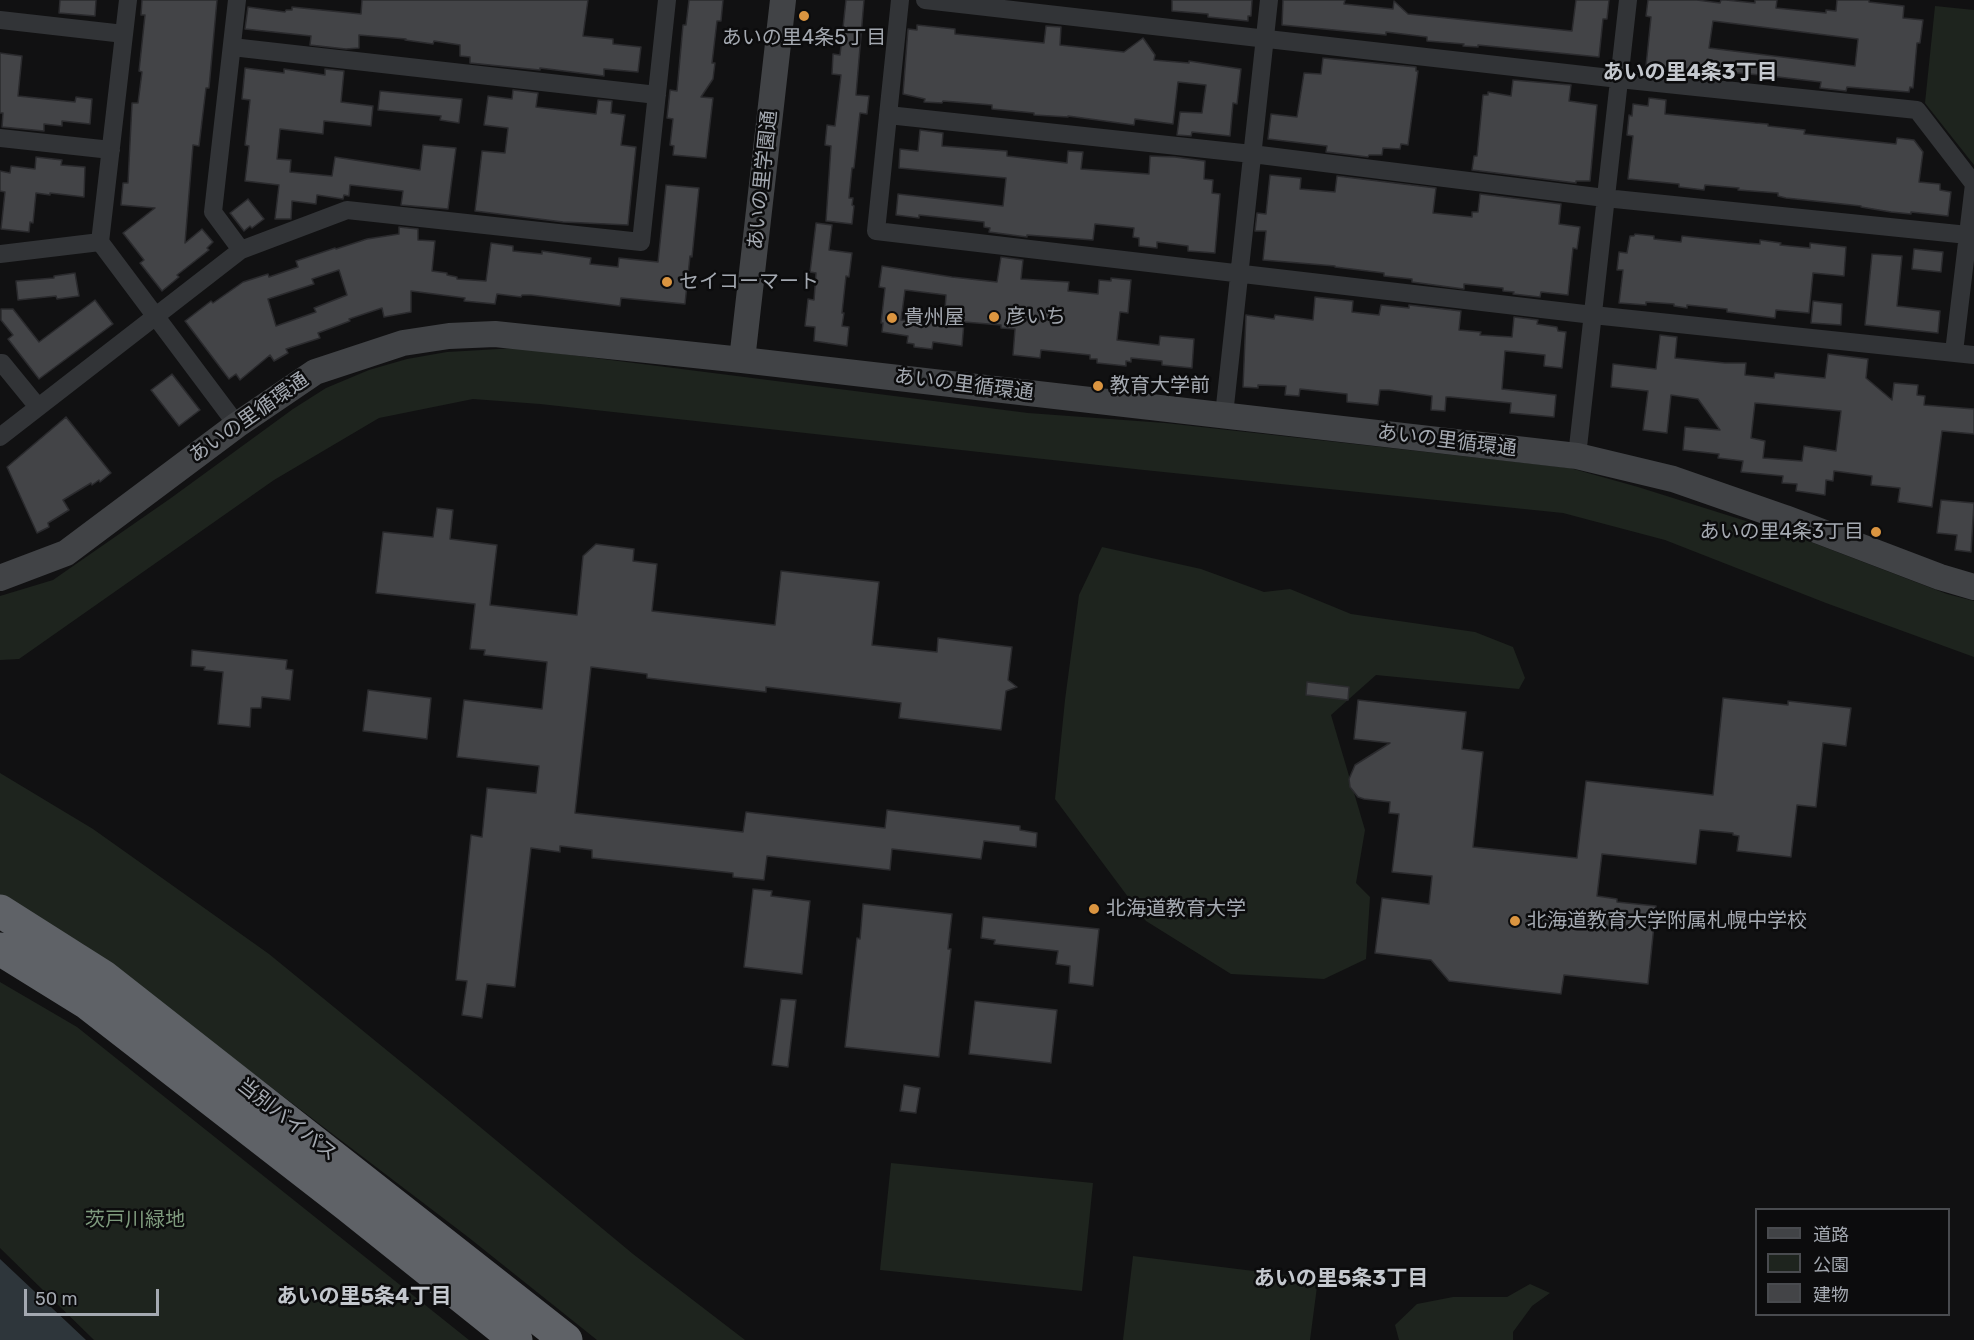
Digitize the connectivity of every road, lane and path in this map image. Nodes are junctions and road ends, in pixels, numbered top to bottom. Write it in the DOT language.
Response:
graph roads {
  1 [pos="128,0"];
  2 [pos="237,0"];
  3 [pos="667,0"];
  4 [pos="783,0"];
  5 [pos="900,0"];
  6 [pos="925,0"];
  7 [pos="1269,0"];
  8 [pos="1628,0"];
  9 [pos="0,20"];
  10 [pos="124,34"];
  11 [pos="1265,38"];
  12 [pos="232,47"];
  13 [pos="1619,79"];
  14 [pos="657,95"];
  15 [pos="888,115"];
  16 [pos="0,138"];
  17 [pos="111,150"];
  18 [pos="1252,154"];
  19 [pos="1605,198"];
  20 [pos="1968,235"];
  21 [pos="100,242"];
  22 [pos="241,250"];
  23 [pos="0,254"];
  24 [pos="1239,274"];
  25 [pos="156,315"];
  26 [pos="1593,315"];
  27 [pos="1954,352"];
  28 [pos="1974,355"];
  29 [pos="742,360"];
  30 [pos="0,363"];
  31 [pos="38,407"];
  32 [pos="1224,415"];
  33 [pos="237,425"];
  34 [pos="0,437"];
  35 [pos="1577,456"];
  36 [pos="0,578"];
  37 [pos="1974,587"];
  38 [pos="0,911"];
  39 [pos="0,950"];
  40 [pos="516,1340"];
  41 [pos="566,1340"];
  1 -- 10 [label="street"];
  2 -- 12 [label="street"];
  3 -- 14 [label="street"];
  4 -- 29 [label="street, あいの里学園通"];
  5 -- 15 [label="street"];
  6 -- 11 [label="street"];
  7 -- 11 [label="street"];
  8 -- 13 [label="street"];
  9 -- 10 [label="street"];
  10 -- 17 [label="street"];
  11 -- 13 [label="street"];
  11 -- 18 [label="street"];
  12 -- 14 [label="street"];
  12 -- 22 [label="street"];
  13 -- 19 [label="street"];
  13 -- 20 [label="street"];
  14 -- 22 [label="street"];
  15 -- 18 [label="street"];
  15 -- 24 [label="street"];
  16 -- 17 [label="street"];
  17 -- 21 [label="street"];
  18 -- 19 [label="street"];
  18 -- 24 [label="street"];
  19 -- 20 [label="street"];
  19 -- 26 [label="street"];
  20 -- 27 [label="street"];
  21 -- 23 [label="street"];
  21 -- 25 [label="street"];
  22 -- 25 [label="street"];
  24 -- 26 [label="street"];
  24 -- 32 [label="street"];
  25 -- 31 [label="street"];
  25 -- 33 [label="street"];
  26 -- 27 [label="street"];
  26 -- 35 [label="street"];
  27 -- 28 [label="street"];
  29 -- 32 [label="street, あいの里循環通"];
  29 -- 33 [label="street, あいの里循環通"];
  30 -- 31 [label="street"];
  31 -- 34 [label="street"];
  32 -- 35 [label="street, あいの里循環通"];
  33 -- 36 [label="street, あいの里循環通"];
  35 -- 37 [label="street, あいの里循環通"];
  38 -- 41 [label="highway, 当別バイパス"];
  39 -- 40 [label="highway, 当別バイパス"];
}
